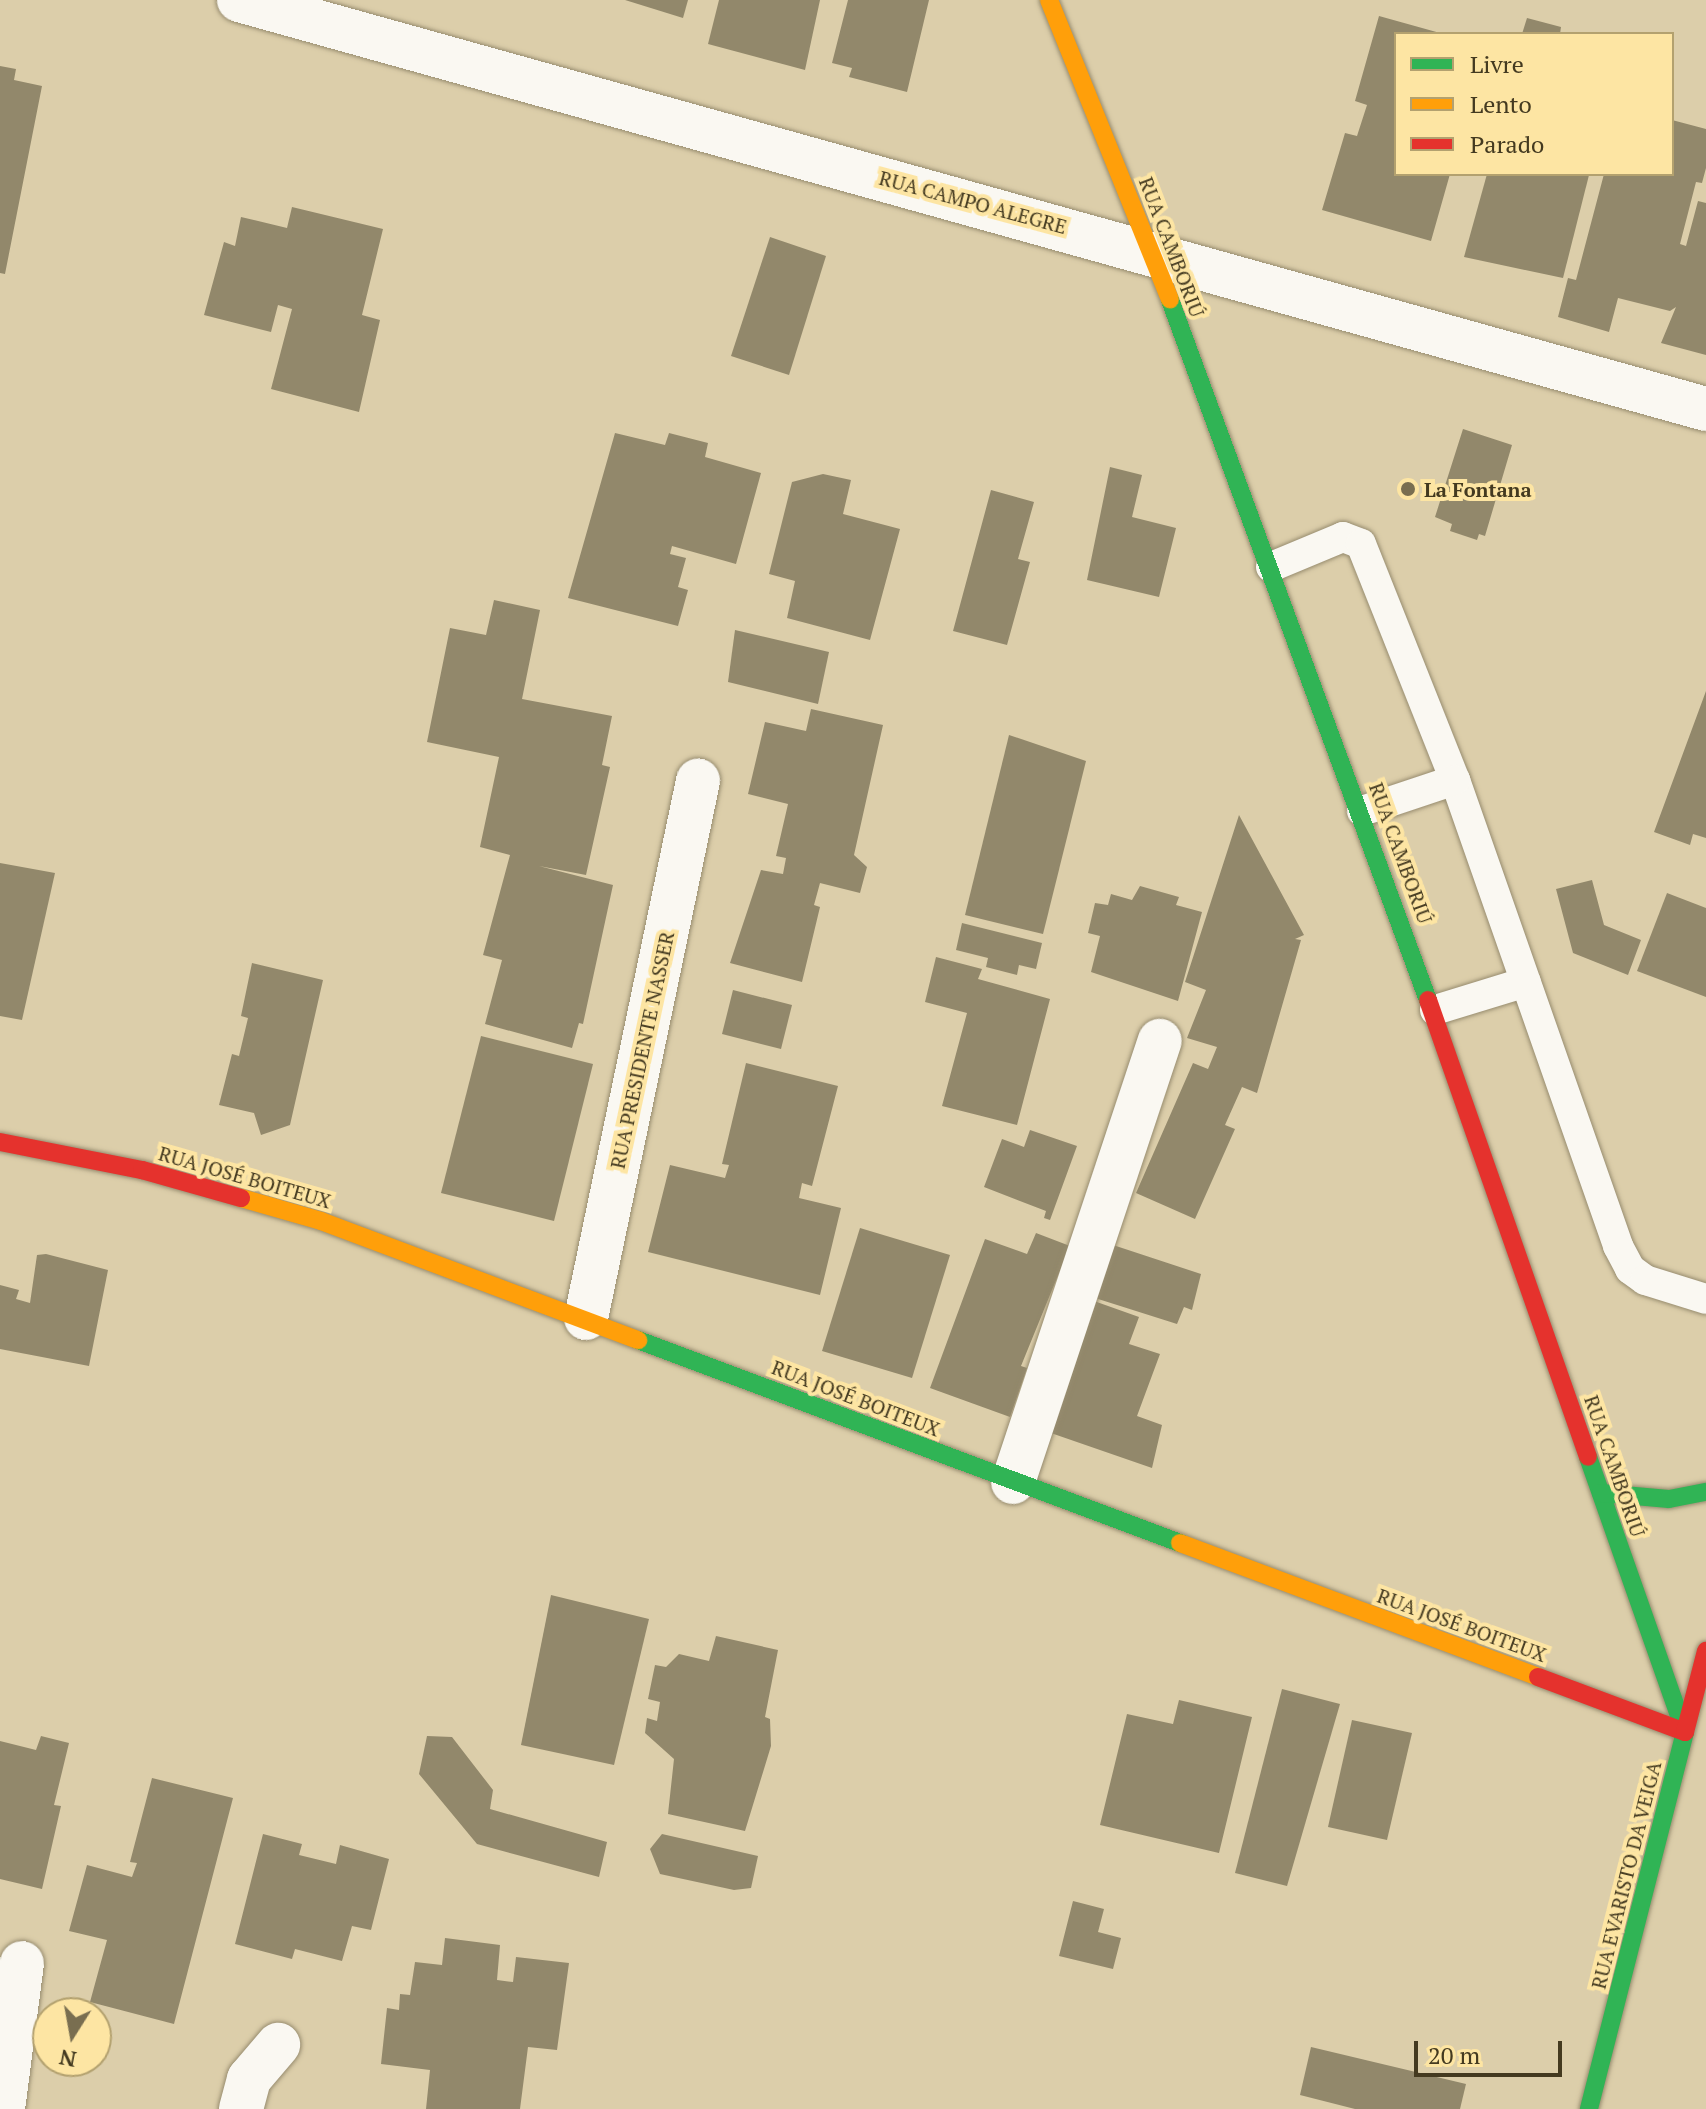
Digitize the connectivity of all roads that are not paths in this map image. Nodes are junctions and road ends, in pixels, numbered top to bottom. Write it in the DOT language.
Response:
graph roads {
  1 [pos="239,0"];
  2 [pos="1049,0"];
  3 [pos="1152,252"];
  4 [pos="1706,409"];
  5 [pos="1271,567"];
  6 [pos="1455,780"];
  7 [pos="698,781"];
  8 [pos="1362,811"];
  9 [pos="1526,982"];
  10 [pos="1435,1010"];
  11 [pos="1160,1041"];
  12 [pos="0,1142"];
  13 [pos="1706,1299"];
  14 [pos="586,1318"];
  15 [pos="1013,1482"];
  16 [pos="1706,1492"];
  17 [pos="1601,1493"];
  18 [pos="1706,1651"];
  19 [pos="1685,1732"];
  20 [pos="22,1963"];
  21 [pos="278,2045"];
  22 [pos="3,2109"];
  23 [pos="241,2109"];
  24 [pos="1589,2109"];
  1 -- 3 [label="street, RUA CAMPO ALEGRE"];
  2 -- 3 [label="main road, RUA CAMBORIÚ"];
  3 -- 4 [label="street, RUA CAMPO ALEGRE"];
  3 -- 5 [label="main road, RUA CAMBORIÚ"];
  5 -- 6 [label="lane"];
  5 -- 8 [label="main road, RUA CAMBORIÚ"];
  6 -- 8 [label="lane"];
  6 -- 9 [label="lane"];
  7 -- 14 [label="street, RUA PRESIDENTE NASSER"];
  8 -- 10 [label="main road, RUA CAMBORIÚ"];
  9 -- 10 [label="lane"];
  9 -- 13 [label="lane"];
  10 -- 17 [label="main road, RUA CAMBORIÚ"];
  11 -- 15 [label="street"];
  12 -- 14 [label="main road, RUA JOSÉ BOITEUX"];
  14 -- 15 [label="main road, RUA JOSÉ BOITEUX"];
  15 -- 19 [label="main road, RUA JOSÉ BOITEUX"];
  16 -- 17 [label="main road"];
  17 -- 19 [label="main road, RUA CAMBORIÚ"];
  18 -- 19 [label="main road, RUA EVARISTO DA VEIGA"];
  19 -- 24 [label="main road, RUA EVARISTO DA VEIGA"];
  20 -- 22 [label="street"];
  21 -- 23 [label="street"];
}
